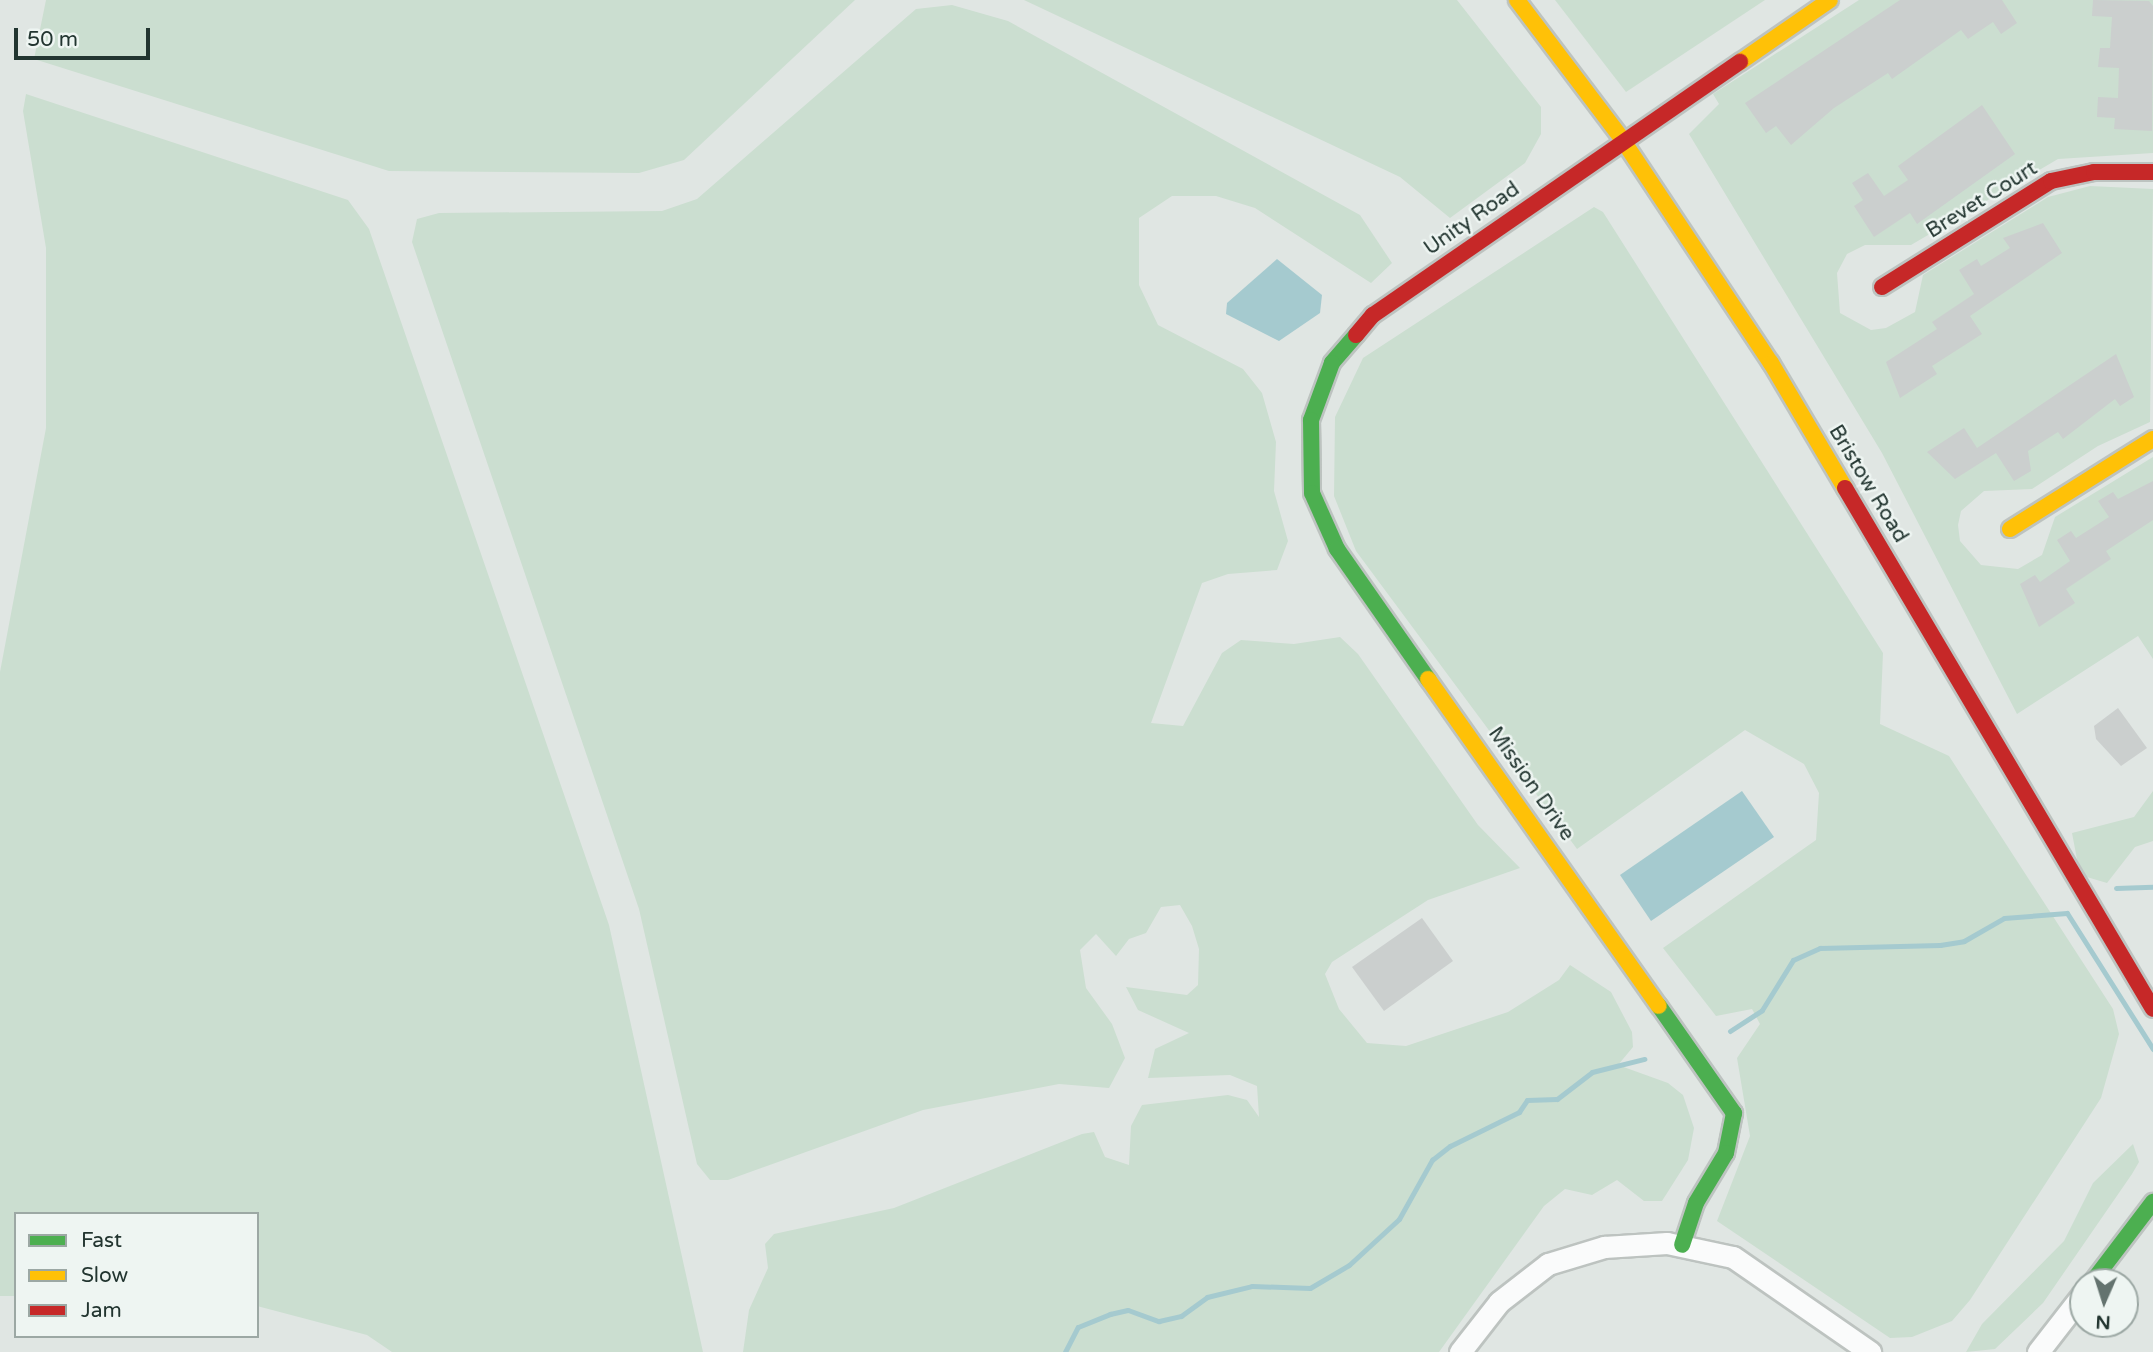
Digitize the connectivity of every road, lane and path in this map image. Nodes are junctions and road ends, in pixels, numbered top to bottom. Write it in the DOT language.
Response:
graph roads {
  1 [pos="1517,0"];
  2 [pos="1830,0"];
  3 [pos="1622,139"];
  4 [pos="2153,172"];
  5 [pos="1882,287"];
  6 [pos="1350,338"];
  7 [pos="2153,439"];
  8 [pos="2010,529"];
  9 [pos="2153,1009"];
  10 [pos="2153,1202"];
  11 [pos="1682,1245"];
  12 [pos="2103,1268"];
  13 [pos="2069,1312"];
  14 [pos="1460,1352"];
  15 [pos="1870,1352"];
  16 [pos="2038,1352"];
  1 -- 3 [label="street, Bristow Road"];
  2 -- 3 [label="street, Unity Road"];
  3 -- 6 [label="street, Unity Road"];
  3 -- 9 [label="street, Bristow Road"];
  4 -- 5 [label="street, Brevet Court"];
  6 -- 11 [label="street, Mission Drive"];
  7 -- 8 [label="street"];
  10 -- 12 [label="street"];
  11 -- 14 [label="street"];
  11 -- 15 [label="street"];
  13 -- 16 [label="street"];
}
